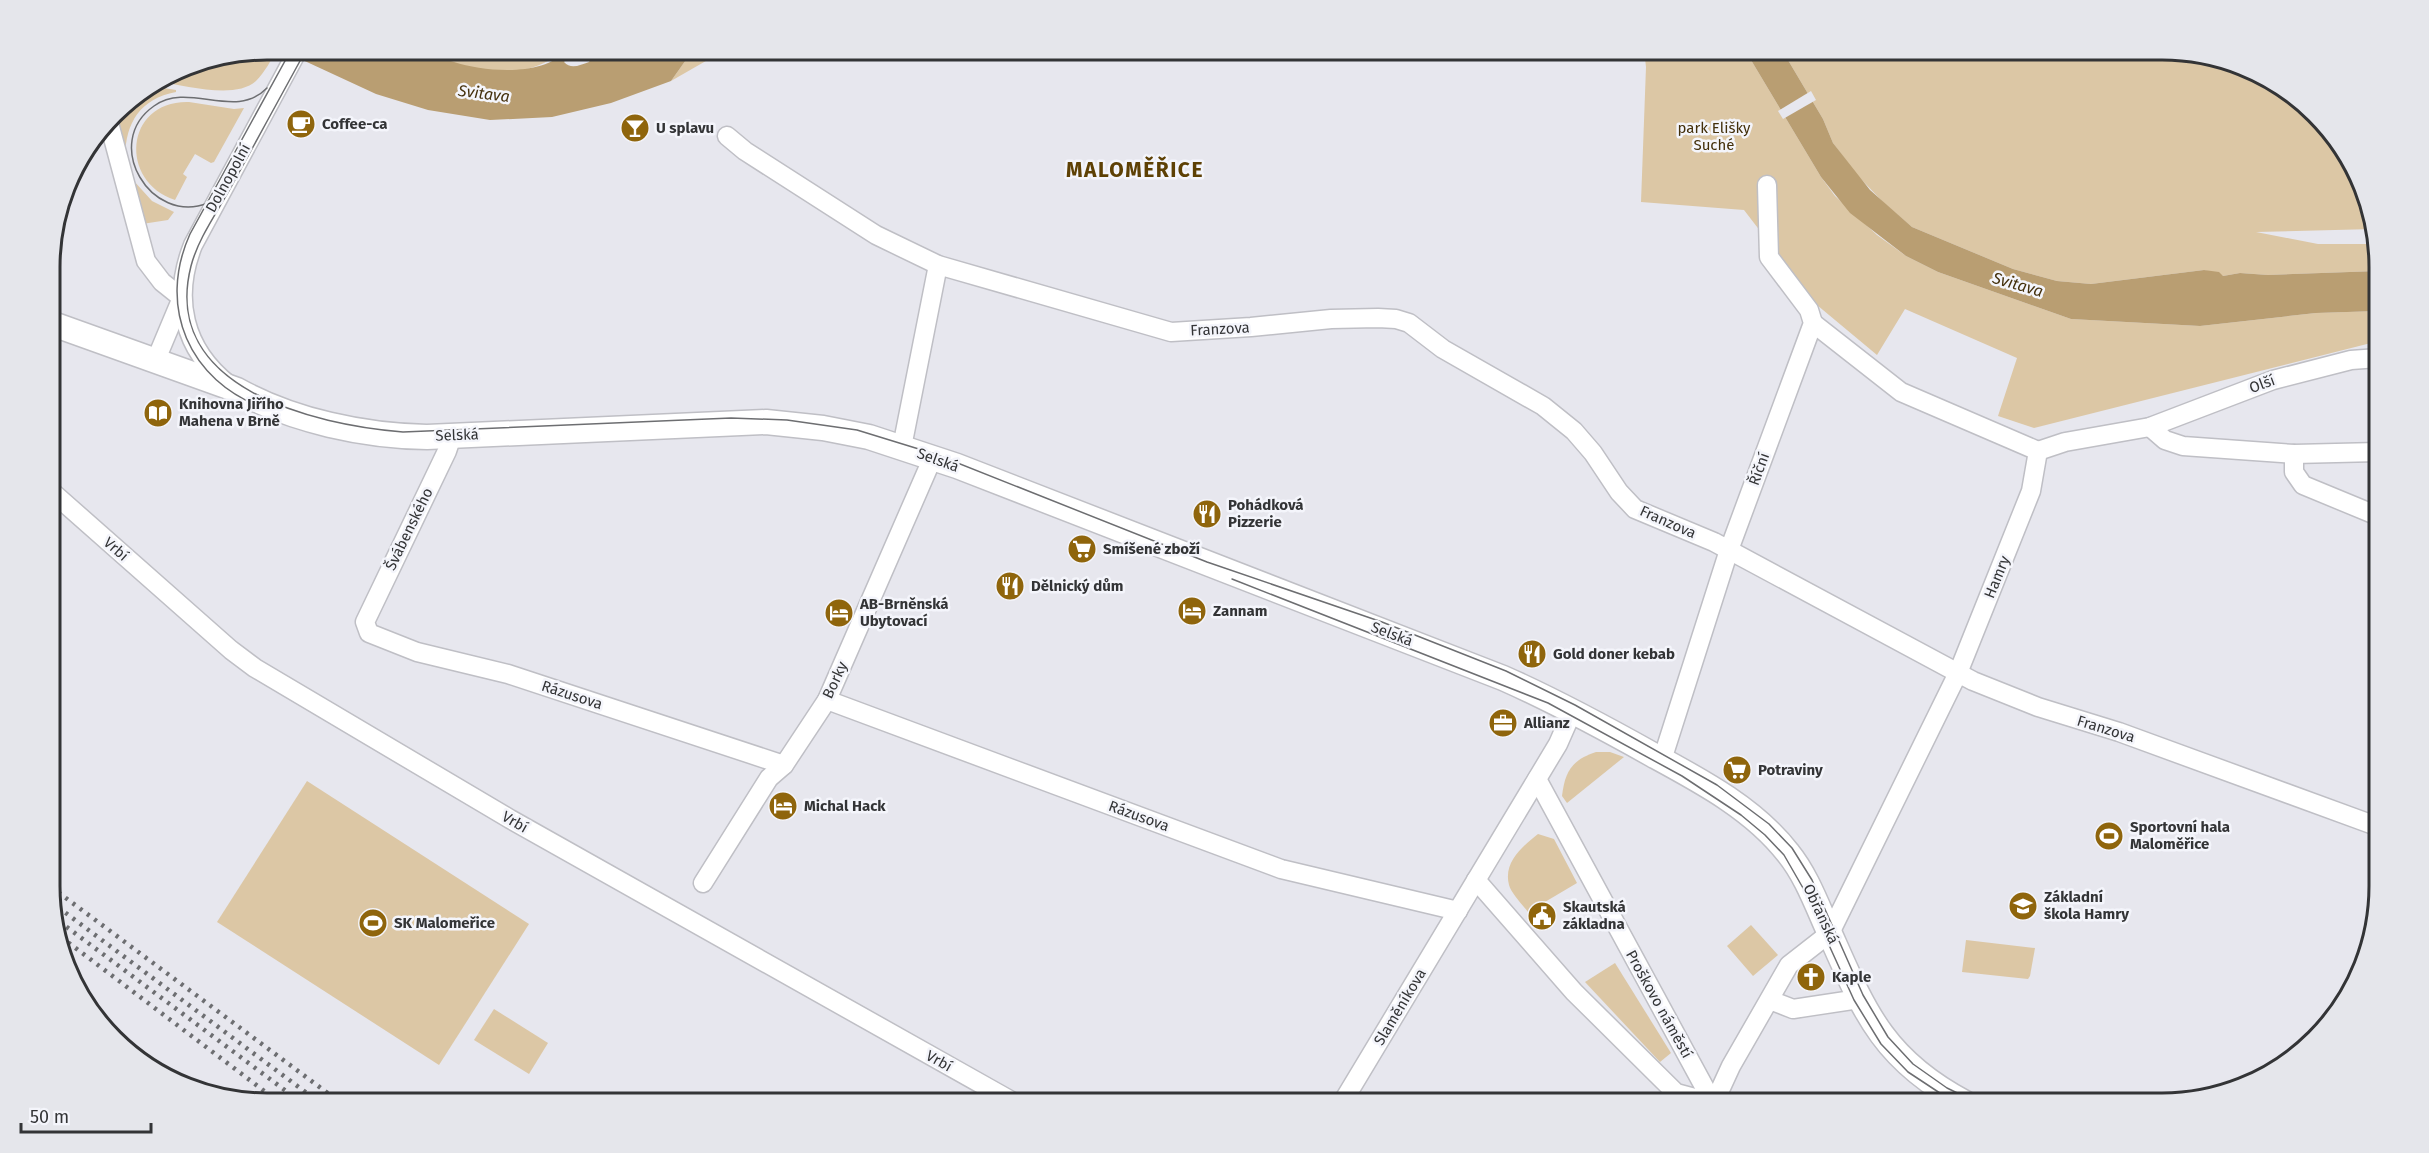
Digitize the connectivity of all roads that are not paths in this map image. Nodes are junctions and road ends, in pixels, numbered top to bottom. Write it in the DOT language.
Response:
graph roads {
  1 [pos="293,60"];
  2 [pos="111,132"];
  3 [pos="727,136"];
  4 [pos="1767,185"];
  5 [pos="938,265"];
  6 [pos="182,298"];
  7 [pos="1813,323"];
  8 [pos="63,328"];
  9 [pos="2369,359"];
  10 [pos="155,362"];
  11 [pos="237,390"];
  12 [pos="2150,427"];
  13 [pos="452,436"];
  14 [pos="905,436"];
  15 [pos="2038,451"];
  16 [pos="2369,452"];
  17 [pos="2294,454"];
  18 [pos="933,457"];
  19 [pos="60,499"];
  20 [pos="2369,512"];
  21 [pos="1729,550"];
  22 [pos="365,622"];
  23 [pos="1958,673"];
  24 [pos="827,700"];
  25 [pos="1573,710"];
  26 [pos="1662,760"];
  27 [pos="784,765"];
  28 [pos="1537,779"];
  29 [pos="2369,823"];
  30 [pos="1768,830"];
  31 [pos="1476,880"];
  32 [pos="703,883"];
  33 [pos="1458,911"];
  34 [pos="1830,933"];
  35 [pos="1859,999"];
  36 [pos="1770,1000"];
  37 [pos="997,1093"];
  38 [pos="1348,1093"];
  39 [pos="1676,1093"];
  40 [pos="1708,1093"];
  41 [pos="1718,1093"];
  42 [pos="1947,1093"];
  1 -- 6 [label="street, Dolnopolní"];
  2 -- 6 [label="street"];
  3 -- 5 [label="street, Franzova"];
  4 -- 7 [label="street"];
  5 -- 14 [label="street"];
  5 -- 21 [label="street, Franzova"];
  6 -- 10 [label="street, Dolnopolní"];
  6 -- 11 [label="street, Dolnopolní"];
  7 -- 15 [label="street"];
  7 -- 21 [label="street, Říční"];
  8 -- 10 [label="main road, Selská"];
  9 -- 12 [label="street, Olší"];
  10 -- 11 [label="main road, Selská"];
  11 -- 13 [label="main road, Selská"];
  12 -- 15 [label="street, Olší"];
  12 -- 17 [label="street"];
  13 -- 14 [label="main road, Selská"];
  13 -- 22 [label="street, Švábenského"];
  14 -- 18 [label="main road, Selská"];
  15 -- 23 [label="street, Hamry"];
  16 -- 17 [label="street"];
  17 -- 20 [label="street"];
  18 -- 24 [label="street, Borky"];
  18 -- 25 [label="main road, Selská"];
  19 -- 37 [label="street, Vrbí"];
  21 -- 23 [label="street, Franzova"];
  21 -- 26 [label="street, Říční"];
  22 -- 27 [label="street, Rázusova"];
  23 -- 29 [label="street, Franzova"];
  23 -- 34 [label="street, Hamry"];
  24 -- 27 [label="street, Borky"];
  24 -- 33 [label="street, Rázusova"];
  25 -- 26 [label="main road, Selská"];
  25 -- 28 [label="street"];
  26 -- 30 [label="main road, Selská"];
  27 -- 32 [label="street, Borky"];
  28 -- 31 [label="street"];
  28 -- 40 [label="street, Proškovo náměstí"];
  30 -- 34 [label="main road, Obřanská"];
  31 -- 33 [label="street"];
  31 -- 39 [label="street"];
  33 -- 38 [label="street, Slaměníkova"];
  34 -- 35 [label="main road, Obřanská"];
  34 -- 36 [label="street"];
  35 -- 36 [label="street"];
  35 -- 42 [label="main road, Obřanská"];
  36 -- 41 [label="street"];
}
